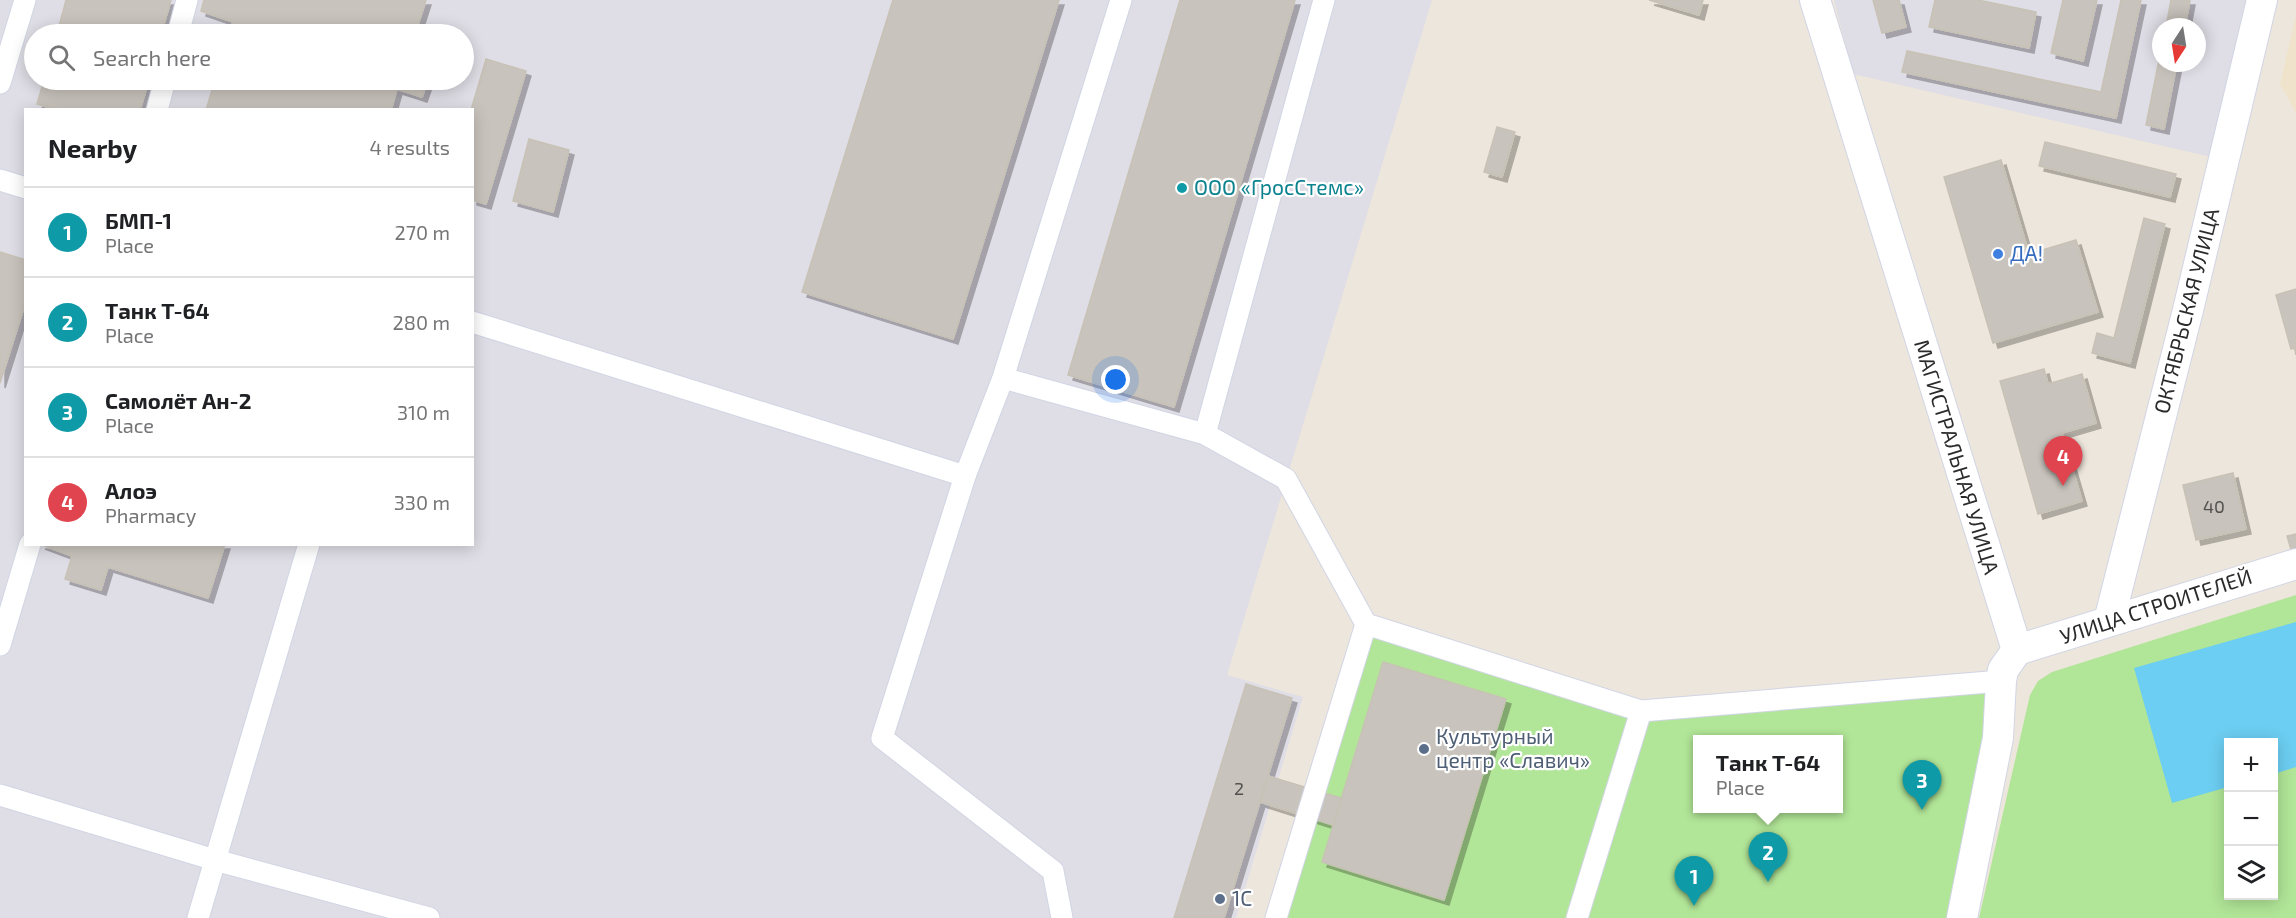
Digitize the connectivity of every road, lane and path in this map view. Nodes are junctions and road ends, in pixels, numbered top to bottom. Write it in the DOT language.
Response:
graph roads {
  1 [pos="25,0"];
  2 [pos="187,0"];
  3 [pos="1121,0"];
  4 [pos="1324,0"];
  5 [pos="1815,0"];
  6 [pos="2262,0"];
  7 [pos="181,24"];
  8 [pos="0,83"];
  9 [pos="162,90"];
  10 [pos="158,108"];
  11 [pos="0,180"];
  12 [pos="24,187"];
  13 [pos="474,323"];
  14 [pos="1003,378"];
  15 [pos="1205,434"];
  16 [pos="965,476"];
  17 [pos="29,546"];
  18 [pos="308,546"];
  19 [pos="2296,564"];
  20 [pos="2109,621"];
  21 [pos="1366,624"];
  22 [pos="0,645"];
  23 [pos="2017,650"];
  24 [pos="2001,681"];
  25 [pos="1641,711"];
  26 [pos="0,795"];
  27 [pos="215,860"];
  28 [pos="198,918"];
  29 [pos="429,918"];
  30 [pos="1062,918"];
  31 [pos="1276,918"];
  32 [pos="1577,918"];
  33 [pos="1962,918"];
  1 -- 8 [label="street"];
  2 -- 7 [label="street"];
  3 -- 14 [label="street"];
  4 -- 15 [label="street"];
  5 -- 23 [label="main road, МАГИСТРАЛЬНАЯ УЛИЦА"];
  6 -- 20 [label="main road, ОКТЯБРЬСКАЯ УЛИЦА"];
  9 -- 10 [label="street"];
  11 -- 12 [label="street"];
  13 -- 16 [label="street"];
  14 -- 15 [label="street"];
  14 -- 16 [label="street"];
  15 -- 21 [label="street"];
  16 -- 30 [label="street"];
  17 -- 22 [label="street"];
  18 -- 27 [label="street"];
  19 -- 20 [label="main road, УЛИЦА СТРОИТЕЛЕЙ"];
  20 -- 23 [label="main road, УЛИЦА СТРОИТЕЛЕЙ"];
  21 -- 25 [label="street"];
  21 -- 31 [label="street"];
  23 -- 24 [label="main road"];
  24 -- 25 [label="street"];
  24 -- 33 [label="main road"];
  25 -- 32 [label="street"];
  26 -- 27 [label="street"];
  27 -- 28 [label="street"];
  27 -- 29 [label="street"];
}
